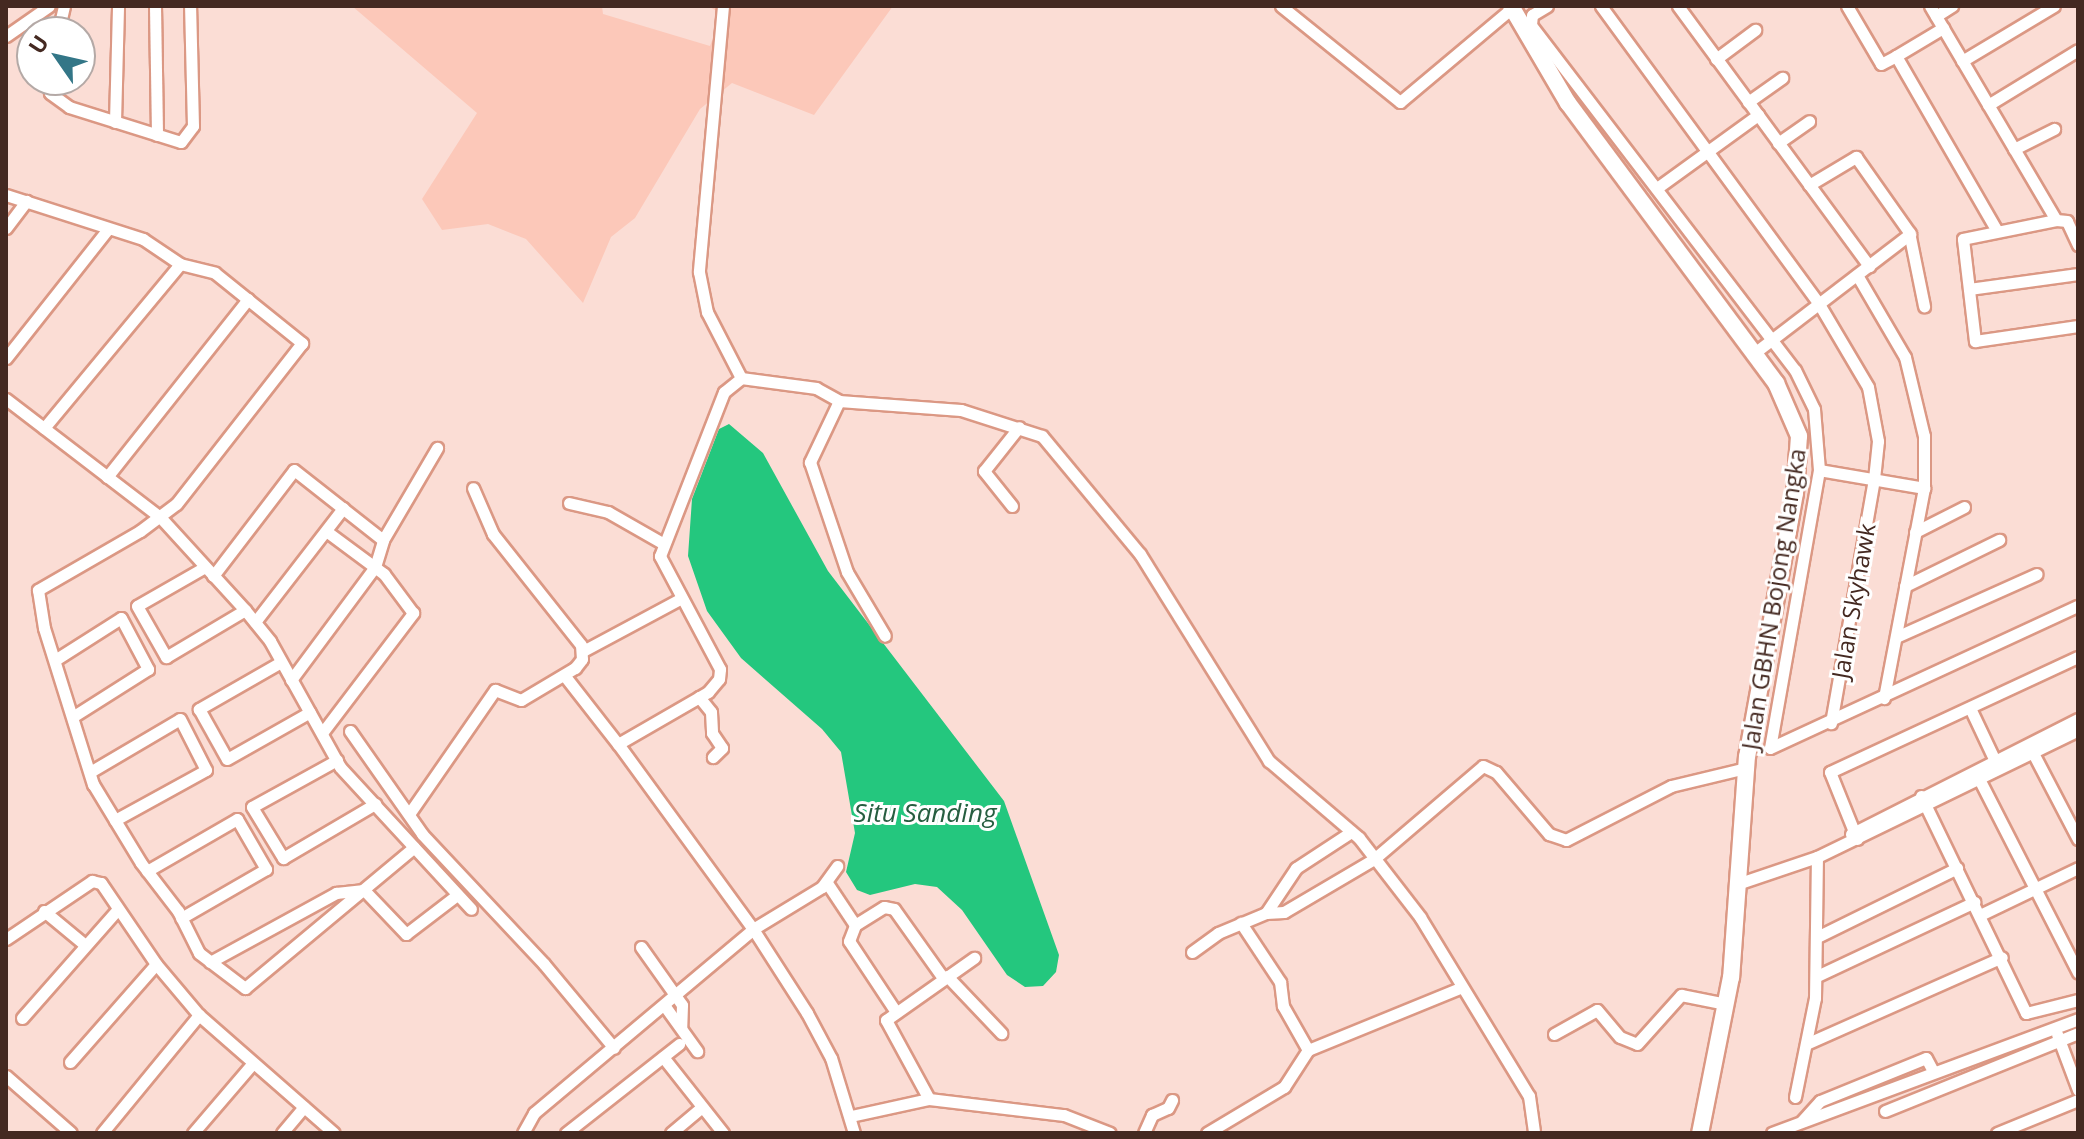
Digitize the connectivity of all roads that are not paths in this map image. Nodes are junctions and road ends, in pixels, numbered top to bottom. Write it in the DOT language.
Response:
graph roads {
  1 [pos="49,6"];
  2 [pos="118,6"];
  3 [pos="155,6"];
  4 [pos="190,6"];
  5 [pos="723,6"];
  6 [pos="1281,6"];
  7 [pos="1547,6"];
  8 [pos="1601,6"];
  9 [pos="1678,6"];
  10 [pos="1847,6"];
  11 [pos="1952,6"];
  12 [pos="2054,6"];
  13 [pos="1515,8"];
  14 [pos="1933,11"];
  15 [pos="1943,28"];
  16 [pos="1755,30"];
  17 [pos="6,36"];
  18 [pos="2078,50"];
  19 [pos="1896,56"];
  20 [pos="1716,59"];
  21 [pos="1962,61"];
  22 [pos="1782,78"];
  23 [pos="56,96"];
  24 [pos="1748,102"];
  25 [pos="1988,105"];
  26 [pos="1758,115"];
  27 [pos="1809,121"];
  28 [pos="115,122"];
  29 [pos="2054,129"];
  30 [pos="157,135"];
  31 [pos="1778,143"];
  32 [pos="2014,149"];
  33 [pos="1708,152"];
  34 [pos="1809,185"];
  35 [pos="1657,188"];
  36 [pos="6,195"];
  37 [pos="26,201"];
  38 [pos="2056,220"];
  39 [pos="6,228"];
  40 [pos="108,229"];
  41 [pos="1997,231"];
  42 [pos="1910,234"];
  43 [pos="2078,245"];
  44 [pos="180,264"];
  45 [pos="1869,266"];
  46 [pos="2078,274"];
  47 [pos="1857,275"];
  48 [pos="1969,289"];
  49 [pos="248,299"];
  50 [pos="1819,304"];
  51 [pos="1924,306"];
  52 [pos="2078,326"];
  53 [pos="1772,339"];
  54 [pos="1753,354"];
  55 [pos="6,358"];
  56 [pos="741,378"];
  57 [pos="6,399"];
  58 [pos="839,401"];
  59 [pos="1019,427"];
  60 [pos="44,428"];
  61 [pos="437,448"];
  62 [pos="1819,470"];
  63 [pos="107,477"];
  64 [pos="1874,479"];
  65 [pos="473,488"];
  66 [pos="1924,488"];
  67 [pos="569,503"];
  68 [pos="1012,506"];
  69 [pos="1964,507"];
  70 [pos="343,508"];
  71 [pos="161,518"];
  72 [pos="326,531"];
  73 [pos="1915,532"];
  74 [pos="383,540"];
  75 [pos="1999,540"];
  76 [pos="664,544"];
  77 [pos="375,567"];
  78 [pos="209,571"];
  79 [pos="2037,574"];
  80 [pos="1905,586"];
  81 [pos="680,599"];
  82 [pos="2078,606"];
  83 [pos="245,610"];
  84 [pos="255,622"];
  85 [pos="885,636"];
  86 [pos="1896,637"];
  87 [pos="583,651"];
  88 [pos="2078,657"];
  89 [pos="55,660"];
  90 [pos="281,662"];
  91 [pos="564,675"];
  92 [pos="291,680"];
  93 [pos="699,697"];
  94 [pos="1884,698"];
  95 [pos="1970,708"];
  96 [pos="310,712"];
  97 [pos="74,716"];
  98 [pos="2078,719"];
  99 [pos="1831,723"];
  100 [pos="2078,730"];
  101 [pos="350,731"];
  102 [pos="322,733"];
  103 [pos="618,744"];
  104 [pos="1770,748"];
  105 [pos="2033,753"];
  106 [pos="713,757"];
  107 [pos="337,760"];
  108 [pos="1747,762"];
  109 [pos="1997,764"];
  110 [pos="90,772"];
  111 [pos="1976,775"];
  112 [pos="1923,801"];
  113 [pos="375,804"];
  114 [pos="409,814"];
  115 [pos="115,820"];
  116 [pos="1351,832"];
  117 [pos="1852,836"];
  118 [pos="2078,839"];
  119 [pos="414,847"];
  120 [pos="1817,857"];
  121 [pos="1374,859"];
  122 [pos="837,866"];
  123 [pos="1957,868"];
  124 [pos="2078,868"];
  125 [pos="147,871"];
  126 [pos="827,883"];
  127 [pos="1740,883"];
  128 [pos="2035,889"];
  129 [pos="364,890"];
  130 [pos="457,895"];
  131 [pos="1974,902"];
  132 [pos="118,909"];
  133 [pos="471,909"];
  134 [pos="44,911"];
  135 [pos="1266,913"];
  136 [pos="1980,915"];
  137 [pos="181,918"];
  138 [pos="1241,923"];
  139 [pos="855,925"];
  140 [pos="753,929"];
  141 [pos="1819,936"];
  142 [pos="6,939"];
  143 [pos="85,945"];
  144 [pos="641,947"];
  145 [pos="1192,952"];
  146 [pos="2002,957"];
  147 [pos="974,958"];
  148 [pos="210,962"];
  149 [pos="156,964"];
  150 [pos="2078,972"];
  151 [pos="1817,976"];
  152 [pos="945,977"];
  153 [pos="1462,987"];
  154 [pos="676,994"];
  155 [pos="2078,1000"];
  156 [pos="1726,1004"];
  157 [pos="664,1005"];
  158 [pos="896,1012"];
  159 [pos="199,1015"];
  160 [pos="22,1018"];
  161 [pos="2078,1019"];
  162 [pos="681,1028"];
  163 [pos="2055,1028"];
  164 [pos="1001,1033"];
  165 [pos="2078,1033"];
  166 [pos="1554,1034"];
  167 [pos="2059,1040"];
  168 [pos="679,1044"];
  169 [pos="1806,1044"];
  170 [pos="614,1048"];
  171 [pos="1308,1050"];
  172 [pos="697,1051"];
  173 [pos="663,1057"];
  174 [pos="70,1062"];
  175 [pos="253,1063"];
  176 [pos="1933,1071"];
  177 [pos="6,1076"];
  178 [pos="1887,1088"];
  179 [pos="2078,1090"];
  180 [pos="1795,1097"];
  181 [pos="929,1099"];
  182 [pos="1172,1100"];
  183 [pos="2078,1100"];
  184 [pos="304,1107"];
  185 [pos="702,1107"];
  186 [pos="851,1116"];
  187 [pos="1802,1121"];
  188 [pos="2023,1128"];
  189 [pos="71,1133"];
  190 [pos="102,1133"];
  191 [pos="193,1133"];
  192 [pos="282,1133"];
  193 [pos="334,1133"];
  194 [pos="523,1133"];
  195 [pos="566,1133"];
  196 [pos="671,1133"];
  197 [pos="723,1133"];
  198 [pos="854,1133"];
  199 [pos="1110,1133"];
  200 [pos="1144,1133"];
  201 [pos="1207,1133"];
  202 [pos="1534,1133"];
  203 [pos="1700,1133"];
  204 [pos="1772,1133"];
  205 [pos="1997,1133"];
  1 -- 17 [label="street"];
  2 -- 28 [label="street"];
  3 -- 30 [label="street"];
  4 -- 30 [label="street"];
  5 -- 56 [label="street"];
  6 -- 13 [label="street"];
  7 -- 35 [label="street"];
  8 -- 33 [label="street, Jalan Skyhawk"];
  9 -- 20 [label="street"];
  10 -- 19 [label="street"];
  11 -- 14 [label="street"];
  12 -- 21 [label="street"];
  13 -- 54 [label="street, Jalan GBHN Bojong Nangka"];
  14 -- 15 [label="street"];
  15 -- 19 [label="street"];
  15 -- 21 [label="street"];
  16 -- 20 [label="street"];
  18 -- 25 [label="street"];
  19 -- 41 [label="street"];
  20 -- 24 [label="street"];
  21 -- 25 [label="street"];
  22 -- 24 [label="street"];
  23 -- 28 [label="street"];
  24 -- 26 [label="street"];
  25 -- 32 [label="street"];
  26 -- 31 [label="street"];
  26 -- 33 [label="street"];
  27 -- 31 [label="street"];
  28 -- 30 [label="street"];
  29 -- 32 [label="street"];
  31 -- 34 [label="street"];
  32 -- 38 [label="street"];
  33 -- 35 [label="street"];
  33 -- 50 [label="street, Jalan Skyhawk"];
  34 -- 42 [label="street"];
  34 -- 45 [label="street"];
  35 -- 53 [label="street"];
  36 -- 37 [label="street"];
  37 -- 39 [label="street"];
  37 -- 40 [label="street"];
  38 -- 41 [label="street"];
  38 -- 43 [label="street"];
  40 -- 44 [label="street"];
  40 -- 55 [label="street"];
  41 -- 48 [label="street"];
  42 -- 45 [label="street"];
  42 -- 51 [label="street"];
  44 -- 49 [label="street"];
  44 -- 60 [label="street"];
  45 -- 47 [label="street"];
  46 -- 48 [label="street"];
  47 -- 50 [label="street"];
  47 -- 66 [label="street"];
  48 -- 52 [label="street"];
  49 -- 63 [label="street"];
  49 -- 71 [label="street"];
  50 -- 53 [label="street"];
  50 -- 64 [label="street, Jalan Skyhawk"];
  53 -- 54 [label="street"];
  53 -- 62 [label="street"];
  54 -- 108 [label="street, Jalan GBHN Bojong Nangka"];
  56 -- 58 [label="street"];
  56 -- 76 [label="street"];
  57 -- 60 [label="street"];
  58 -- 59 [label="street"];
  58 -- 85 [label="street"];
  59 -- 68 [label="street"];
  59 -- 116 [label="street"];
  60 -- 63 [label="street"];
  61 -- 74 [label="street"];
  62 -- 64 [label="street"];
  62 -- 104 [label="street"];
  63 -- 71 [label="street"];
  64 -- 66 [label="street"];
  64 -- 99 [label="street, Jalan Skyhawk"];
  65 -- 87 [label="street"];
  66 -- 73 [label="street"];
  67 -- 76 [label="street"];
  69 -- 73 [label="street"];
  70 -- 72 [label="street"];
  70 -- 74 [label="street"];
  70 -- 78 [label="street"];
  71 -- 78 [label="street"];
  71 -- 89 [label="street"];
  72 -- 77 [label="street"];
  72 -- 84 [label="street"];
  73 -- 80 [label="street"];
  74 -- 77 [label="street"];
  75 -- 80 [label="street"];
  76 -- 81 [label="street"];
  77 -- 92 [label="street"];
  77 -- 102 [label="street"];
  78 -- 83 [label="street"];
  78 -- 83 [label="street"];
  79 -- 86 [label="street"];
  80 -- 86 [label="street"];
  81 -- 87 [label="street"];
  81 -- 93 [label="street"];
  82 -- 94 [label="street"];
  83 -- 84 [label="street"];
  84 -- 90 [label="street"];
  86 -- 94 [label="street"];
  87 -- 91 [label="street"];
  88 -- 95 [label="street"];
  89 -- 97 [label="street"];
  89 -- 97 [label="street"];
  90 -- 92 [label="street"];
  90 -- 96 [label="street"];
  91 -- 103 [label="street"];
  91 -- 114 [label="street"];
  92 -- 96 [label="street"];
  93 -- 103 [label="street"];
  93 -- 106 [label="street"];
  94 -- 99 [label="street"];
  95 -- 109 [label="street"];
  95 -- 117 [label="street"];
  96 -- 102 [label="street"];
  97 -- 110 [label="street"];
  98 -- 109 [label="street"];
  99 -- 104 [label="street"];
  100 -- 105 [label="street"];
  101 -- 114 [label="street"];
  102 -- 107 [label="street"];
  103 -- 140 [label="street"];
  104 -- 108 [label="street"];
  105 -- 109 [label="street"];
  105 -- 118 [label="street"];
  107 -- 113 [label="street"];
  107 -- 113 [label="street"];
  108 -- 121 [label="street"];
  108 -- 127 [label="street, Jalan GBHN Bojong Nangka"];
  109 -- 111 [label="street"];
  110 -- 115 [label="street"];
  110 -- 115 [label="street"];
  111 -- 112 [label="street"];
  111 -- 128 [label="street"];
  112 -- 117 [label="street"];
  112 -- 123 [label="street"];
  113 -- 119 [label="street"];
  114 -- 170 [label="street"];
  115 -- 125 [label="street"];
  116 -- 121 [label="street"];
  116 -- 135 [label="street"];
  117 -- 120 [label="street"];
  119 -- 129 [label="street"];
  119 -- 130 [label="street"];
  120 -- 127 [label="street"];
  120 -- 141 [label="street"];
  121 -- 135 [label="street"];
  121 -- 153 [label="street"];
  122 -- 126 [label="street"];
  123 -- 131 [label="street"];
  123 -- 141 [label="street"];
  124 -- 128 [label="street"];
  125 -- 137 [label="street"];
  125 -- 137 [label="street"];
  126 -- 139 [label="street"];
  126 -- 140 [label="street"];
  127 -- 156 [label="street, Jalan GBHN Bojong Nangka"];
  128 -- 136 [label="street"];
  128 -- 150 [label="street"];
  129 -- 130 [label="street"];
  129 -- 148 [label="street"];
  129 -- 148 [label="street"];
  130 -- 133 [label="street"];
  131 -- 136 [label="street"];
  131 -- 151 [label="street"];
  132 -- 134 [label="street"];
  132 -- 143 [label="street"];
  132 -- 149 [label="street"];
  134 -- 142 [label="street"];
  134 -- 143 [label="street"];
  135 -- 138 [label="street"];
  136 -- 146 [label="street"];
  137 -- 148 [label="street"];
  138 -- 145 [label="street"];
  138 -- 171 [label="street"];
  139 -- 152 [label="street"];
  139 -- 158 [label="street"];
  140 -- 154 [label="street"];
  140 -- 186 [label="street"];
  141 -- 151 [label="street"];
  143 -- 160 [label="street"];
  144 -- 154 [label="street"];
  146 -- 155 [label="street"];
  146 -- 169 [label="street"];
  147 -- 152 [label="street"];
  149 -- 159 [label="street"];
  149 -- 174 [label="street"];
  151 -- 169 [label="street"];
  152 -- 158 [label="street"];
  152 -- 164 [label="street"];
  153 -- 171 [label="street"];
  153 -- 202 [label="street"];
  154 -- 157 [label="street"];
  154 -- 162 [label="street"];
  156 -- 166 [label="street"];
  156 -- 203 [label="street, Jalan GBHN Bojong Nangka"];
  157 -- 162 [label="street"];
  157 -- 170 [label="street"];
  158 -- 181 [label="street"];
  159 -- 175 [label="street"];
  159 -- 190 [label="street"];
  161 -- 163 [label="street"];
  162 -- 172 [label="street"];
  163 -- 167 [label="street"];
  163 -- 176 [label="street"];
  165 -- 167 [label="street"];
  167 -- 178 [label="street"];
  167 -- 179 [label="street"];
  168 -- 173 [label="street"];
  169 -- 180 [label="street"];
  170 -- 194 [label="street"];
  171 -- 201 [label="street"];
  173 -- 185 [label="street"];
  173 -- 195 [label="street"];
  175 -- 184 [label="street"];
  175 -- 191 [label="street"];
  176 -- 178 [label="street"];
  176 -- 187 [label="street"];
  177 -- 189 [label="street"];
  178 -- 187 [label="street"];
  181 -- 186 [label="street"];
  181 -- 199 [label="street"];
  182 -- 200 [label="street"];
  183 -- 188 [label="street"];
  184 -- 192 [label="street"];
  184 -- 193 [label="street"];
  185 -- 196 [label="street"];
  185 -- 197 [label="street"];
  186 -- 198 [label="street"];
  187 -- 204 [label="street"];
  188 -- 205 [label="street"];
}
